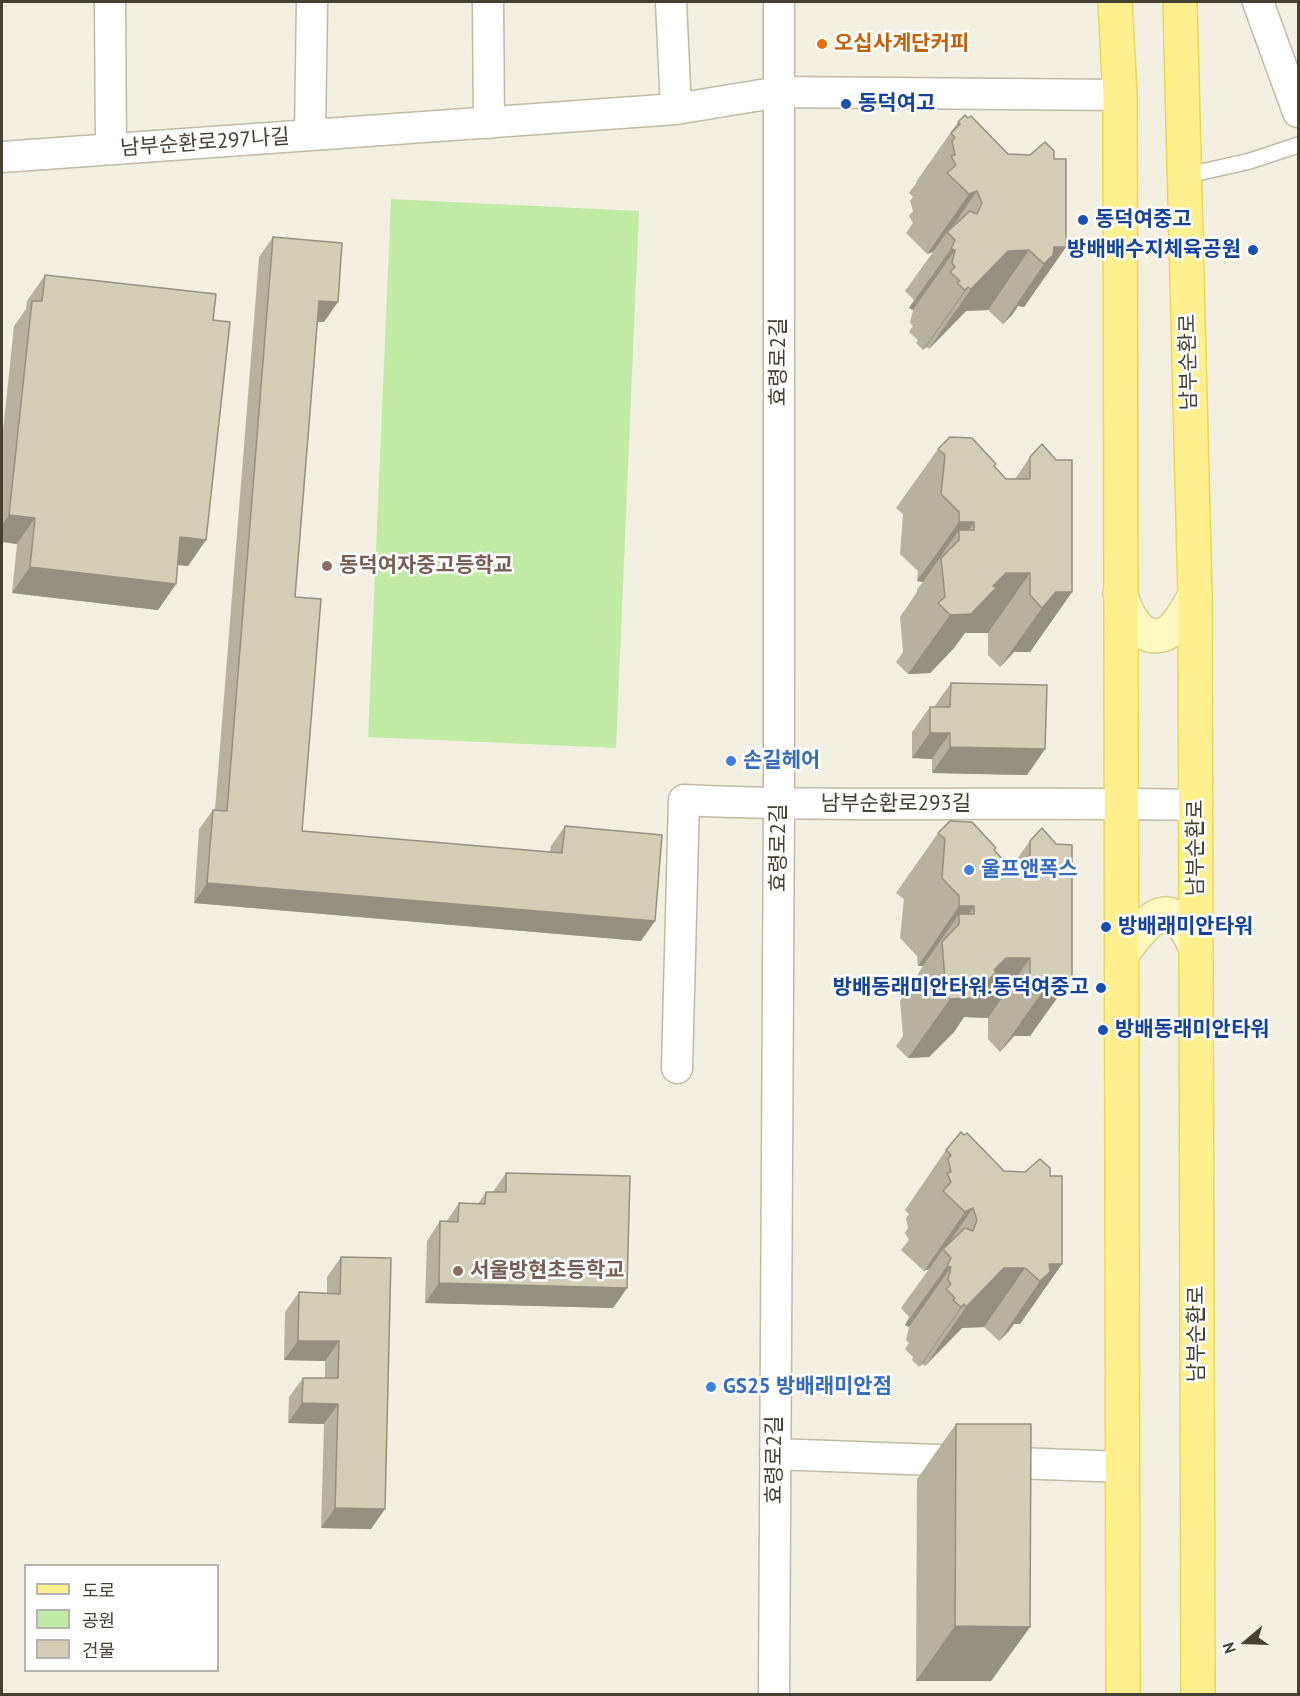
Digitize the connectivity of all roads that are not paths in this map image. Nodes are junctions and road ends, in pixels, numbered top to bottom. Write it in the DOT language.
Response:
graph roads {
  1 [pos="110,2"];
  2 [pos="312,2"];
  3 [pos="488,2"];
  4 [pos="671,2"];
  5 [pos="779,2"];
  6 [pos="1114,2"];
  7 [pos="1180,2"];
  8 [pos="1258,2"];
  9 [pos="779,92"];
  10 [pos="1120,95"];
  11 [pos="676,109"];
  12 [pos="1299,112"];
  13 [pos="489,123"];
  14 [pos="310,135"];
  15 [pos="1299,145"];
  16 [pos="111,149"];
  17 [pos="2,158"];
  18 [pos="1184,176"];
  19 [pos="1120,593"];
  20 [pos="1195,596"];
  21 [pos="1121,803"];
  22 [pos="779,804"];
  23 [pos="1196,805"];
  24 [pos="1196,949"];
  25 [pos="1122,954"];
  26 [pos="676,1068"];
  27 [pos="775,1454"];
  28 [pos="1123,1467"];
  29 [pos="774,1695"];
  30 [pos="1123,1695"];
  31 [pos="1198,1695"];
  1 -- 16 [label="street"];
  2 -- 14 [label="street, 남부순환로297나길"];
  3 -- 13 [label="street"];
  4 -- 11 [label="street"];
  5 -- 9 [label="street, 효령로2길"];
  6 -- 10 [label="main road"];
  7 -- 18 [label="main road, 남부순환로"];
  8 -- 12 [label="street"];
  9 -- 10 [label="street"];
  9 -- 11 [label="street"];
  9 -- 22 [label="street, 효령로2길"];
  10 -- 19 [label="main road"];
  11 -- 13 [label="street"];
  13 -- 14 [label="street"];
  14 -- 16 [label="street, 남부순환로297나길"];
  15 -- 18 [label="lane"];
  16 -- 17 [label="street, 남부순환로297나길"];
  18 -- 20 [label="main road, 남부순환로"];
  19 -- 20 [label="main road"];
  19 -- 21 [label="main road"];
  20 -- 23 [label="main road, 남부순환로"];
  21 -- 22 [label="street, 남부순환로293길"];
  21 -- 23 [label="street, 남부순환로293길"];
  21 -- 25 [label="main road"];
  22 -- 26 [label="street, 남부순환로293길"];
  22 -- 27 [label="street, 효령로2길"];
  23 -- 24 [label="main road, 남부순환로"];
  24 -- 25 [label="main road"];
  24 -- 31 [label="main road, 남부순환로"];
  25 -- 28 [label="main road"];
  27 -- 28 [label="street"];
  27 -- 29 [label="street, 효령로2길"];
  28 -- 30 [label="main road"];
}
